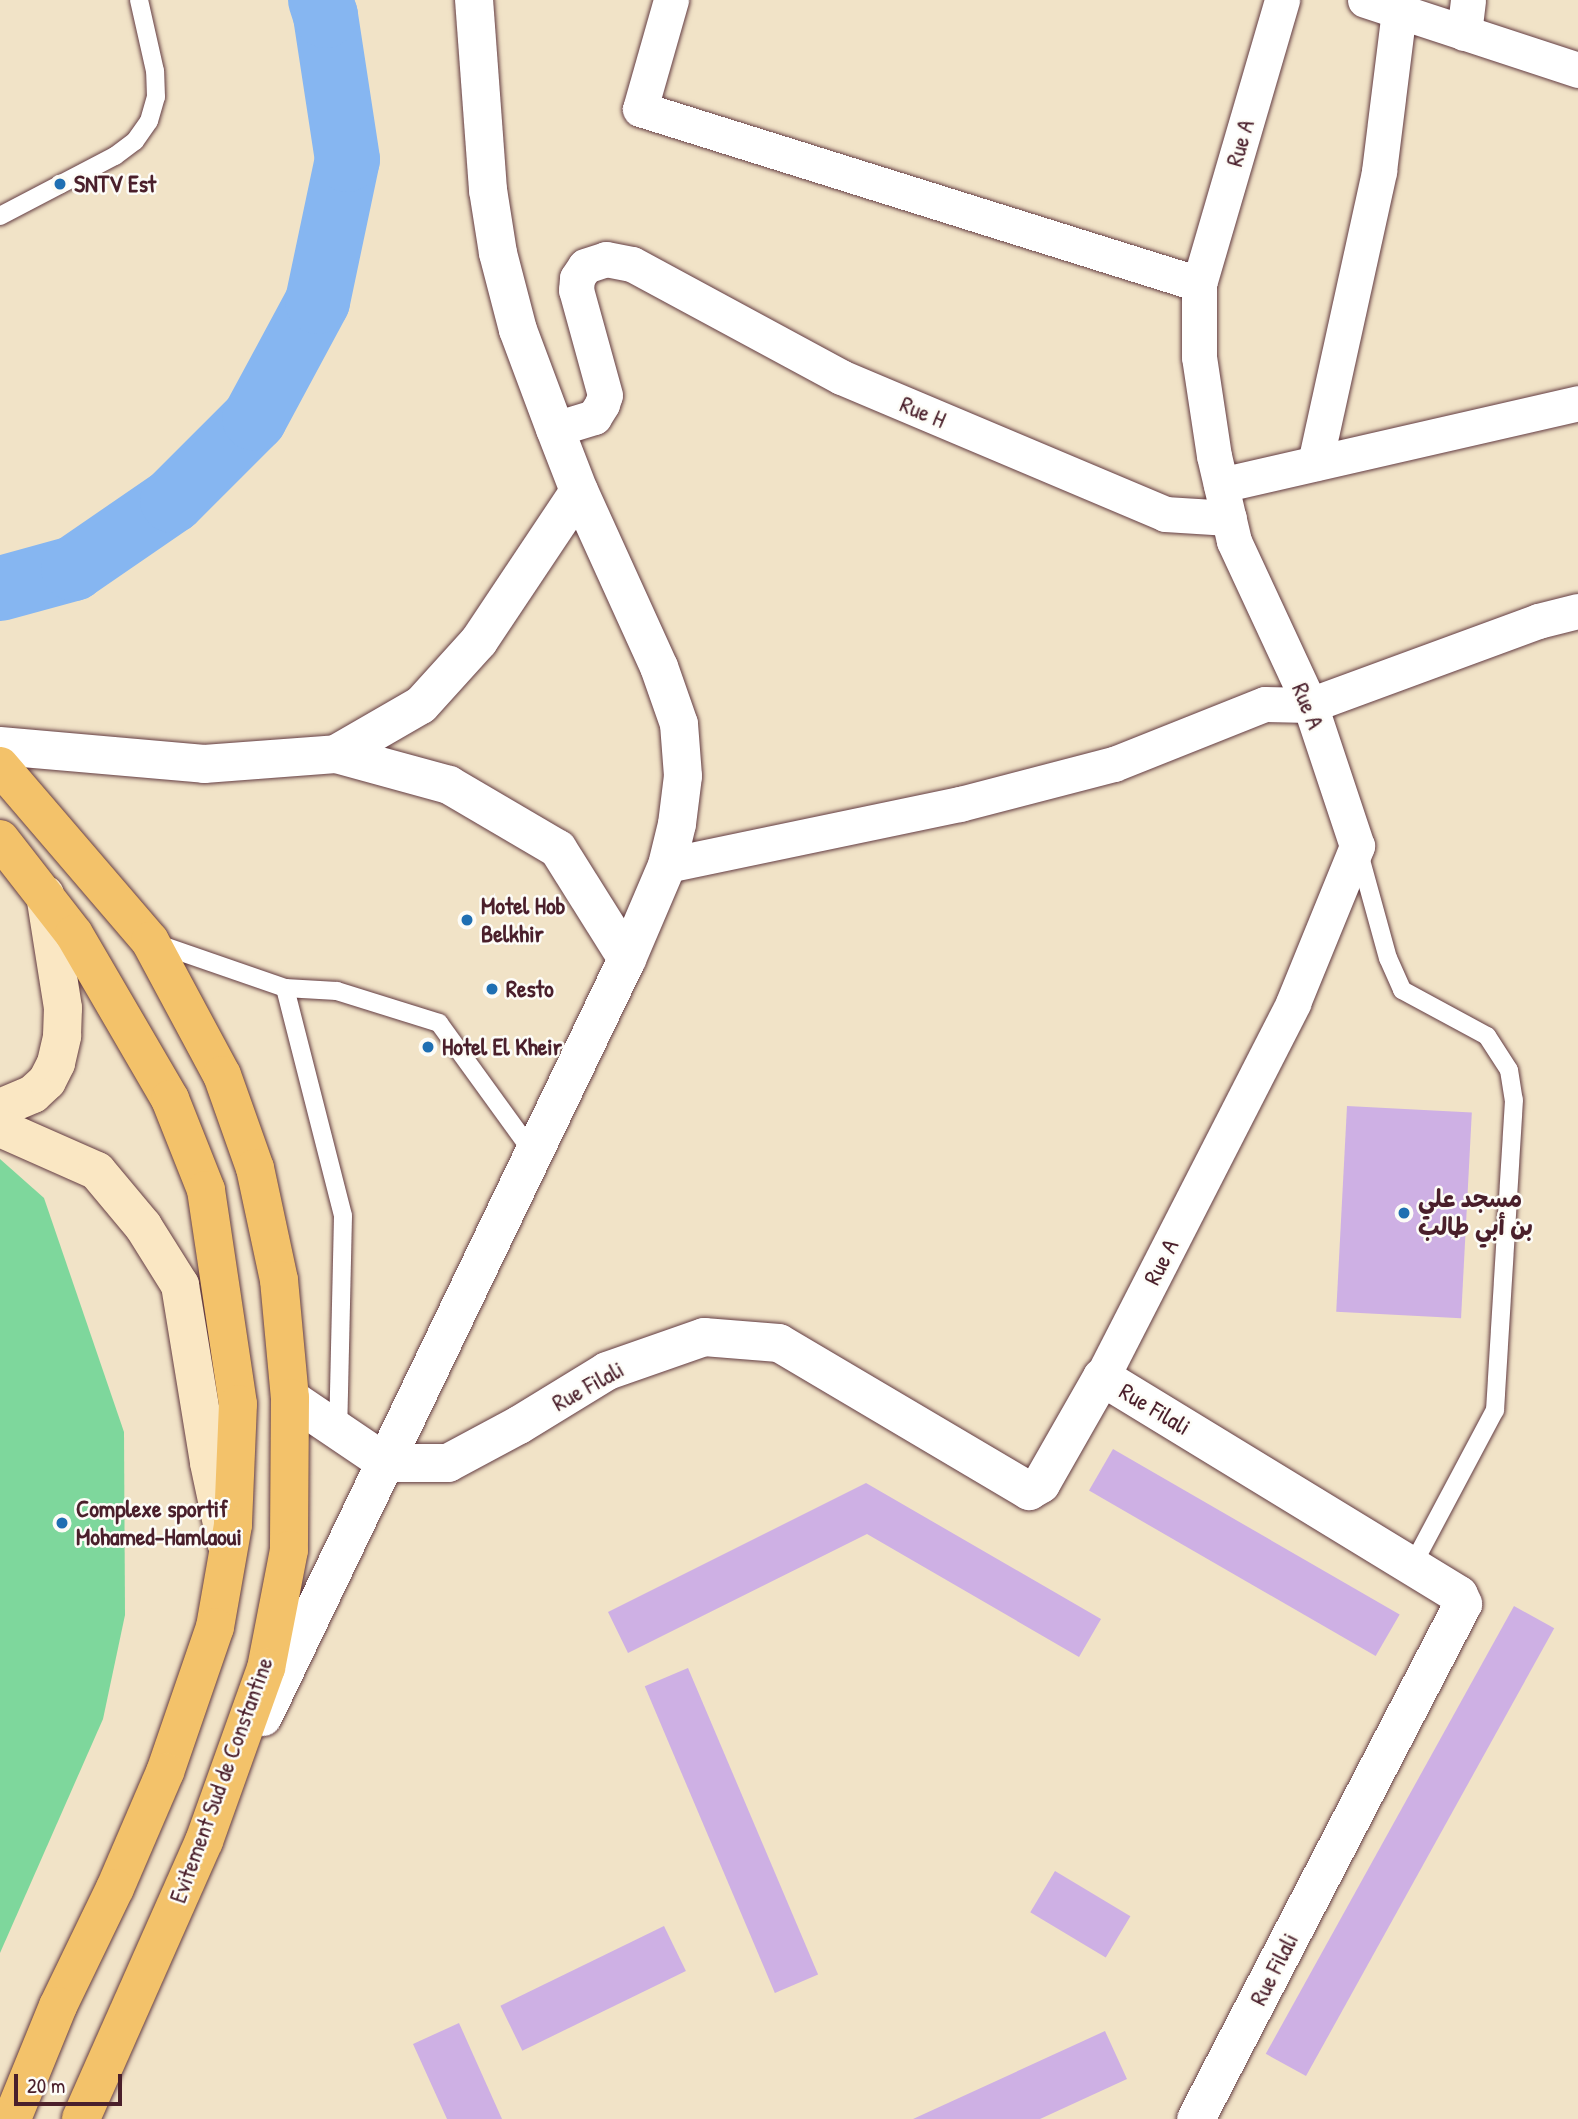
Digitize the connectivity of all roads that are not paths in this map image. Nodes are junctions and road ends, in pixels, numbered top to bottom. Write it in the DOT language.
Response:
graph roads {
  1 [pos="139,0"];
  2 [pos="474,0"];
  3 [pos="671,0"];
  4 [pos="1282,0"];
  5 [pos="1365,0"];
  6 [pos="1399,11"];
  7 [pos="1466,16"];
  8 [pos="1578,69"];
  9 [pos="0,216"];
  10 [pos="1199,284"];
  11 [pos="1578,403"];
  12 [pos="555,429"];
  13 [pos="1315,463"];
  14 [pos="579,491"];
  15 [pos="1225,502"];
  16 [pos="1578,611"];
  17 [pos="1310,705"];
  18 [pos="0,746"];
  19 [pos="336,754"];
  20 [pos="0,765"];
  21 [pos="0,839"];
  22 [pos="1357,846"];
  23 [pos="667,865"];
  24 [pos="40,886"];
  25 [pos="150,941"];
  26 [pos="627,959"];
  27 [pos="285,988"];
  28 [pos="0,1108"];
  29 [pos="0,1128"];
  30 [pos="534,1154"];
  31 [pos="1102,1377"];
  32 [pos="290,1398"];
  33 [pos="338,1431"];
  34 [pos="386,1463"];
  35 [pos="228,1552"];
  36 [pos="1412,1566"];
  37 [pos="204,1841"];
  38 [pos="12,2119"];
  39 [pos="81,2119"];
  40 [pos="1196,2119"];
  1 -- 9 [label="lane"];
  2 -- 12 [label="street"];
  3 -- 10 [label="street"];
  4 -- 10 [label="street, Rue A"];
  5 -- 6 [label="street"];
  6 -- 7 [label="street"];
  6 -- 13 [label="street"];
  7 -- 8 [label="street"];
  10 -- 15 [label="street, Rue A"];
  11 -- 13 [label="street, Rue H"];
  12 -- 14 [label="street"];
  12 -- 15 [label="street, Rue H"];
  13 -- 15 [label="street, Rue H"];
  14 -- 19 [label="street"];
  14 -- 23 [label="street"];
  15 -- 17 [label="street, Rue A"];
  16 -- 17 [label="street"];
  17 -- 22 [label="street, Rue A"];
  17 -- 23 [label="street"];
  18 -- 19 [label="street"];
  19 -- 26 [label="street"];
  20 -- 25 [label="highway, Evitement Sud de Constantine"];
  21 -- 24 [label="highway"];
  22 -- 31 [label="street, Rue A"];
  22 -- 36 [label="lane"];
  23 -- 26 [label="street"];
  24 -- 28 [label="main road"];
  24 -- 35 [label="highway"];
  25 -- 27 [label="lane"];
  25 -- 32 [label="highway, Evitement Sud de Constantine"];
  26 -- 30 [label="street"];
  27 -- 30 [label="lane"];
  27 -- 33 [label="lane"];
  29 -- 35 [label="main road"];
  30 -- 34 [label="street"];
  31 -- 34 [label="street, Rue Filali"];
  31 -- 36 [label="street, Rue Filali"];
  32 -- 33 [label="street"];
  32 -- 37 [label="highway, Evitement Sud de Constantine"];
  33 -- 34 [label="street"];
  34 -- 37 [label="street"];
  35 -- 38 [label="highway"];
  36 -- 40 [label="street, Rue Filali"];
  37 -- 39 [label="highway, Evitement Sud de Constantine"];
}
